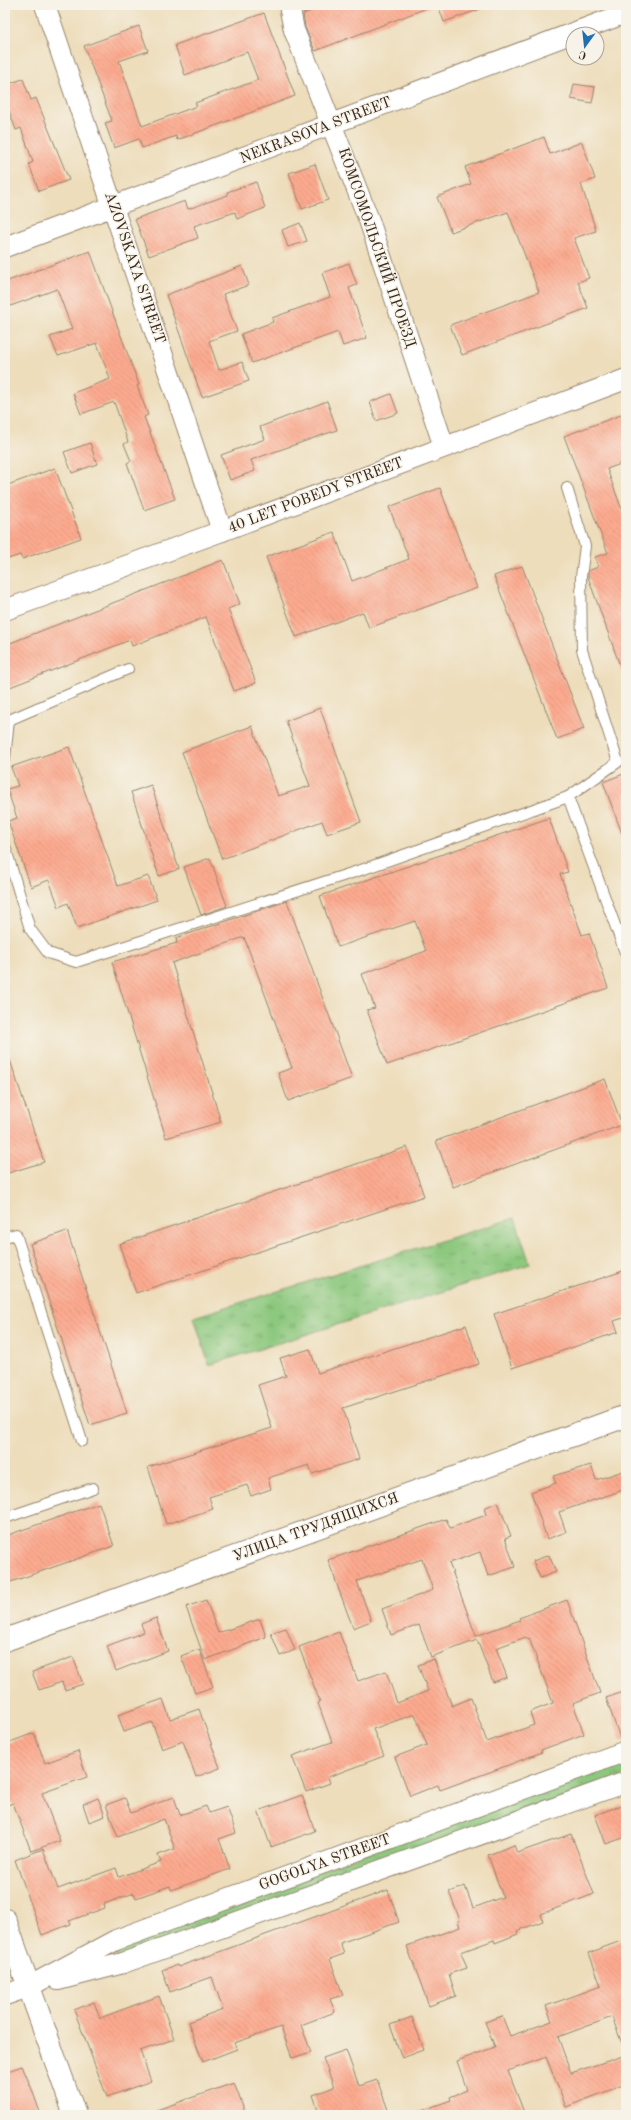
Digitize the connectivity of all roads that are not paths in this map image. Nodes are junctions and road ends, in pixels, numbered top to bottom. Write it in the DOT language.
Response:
graph roads {
  1 [pos="45,5"];
  2 [pos="289,5"];
  3 [pos="626,13"];
  4 [pos="332,124"];
  5 [pos="114,207"];
  6 [pos="5,247"];
  7 [pos="626,379"];
  8 [pos="444,447"];
  9 [pos="567,488"];
  10 [pos="222,531"];
  11 [pos="5,610"];
  12 [pos="128,669"];
  13 [pos="5,758"];
  14 [pos="568,797"];
  15 [pos="5,846"];
  16 [pos="626,955"];
  17 [pos="5,1237"];
  18 [pos="626,1416"];
  19 [pos="82,1441"];
  20 [pos="93,1488"];
  21 [pos="5,1518"];
  22 [pos="5,1640"];
  23 [pos="626,1751"];
  24 [pos="626,1782"];
  25 [pos="5,1920"];
  26 [pos="28,1987"];
  27 [pos="5,1996"];
  28 [pos="75,2115"];
  1 -- 5 [label="street, AZOVSKAYA STREET"];
  2 -- 4 [label="street, КОМСОМОЛЬСКИЙ ПРОЕЗД"];
  3 -- 4 [label="street, NEKRASOVA STREET"];
  4 -- 5 [label="street, NEKRASOVA STREET"];
  4 -- 8 [label="street, КОМСОМОЛЬСКИЙ ПРОЕЗД"];
  5 -- 6 [label="street, NEKRASOVA STREET"];
  5 -- 10 [label="street, AZOVSKAYA STREET"];
  7 -- 8 [label="street, 40 LET POBEDY STREET"];
  8 -- 10 [label="street, 40 LET POBEDY STREET"];
  9 -- 14 [label="lane"];
  10 -- 11 [label="street, 40 LET POBEDY STREET"];
  12 -- 13 [label="lane"];
  14 -- 15 [label="lane"];
  14 -- 16 [label="lane"];
  17 -- 19 [label="lane"];
  18 -- 22 [label="street, УЛИЦА ТРУДЯЩИХСЯ"];
  20 -- 21 [label="lane"];
  23 -- 26 [label="street, GOGOLYA STREET"];
  24 -- 26 [label="street, GOGOLYA STREET"];
  25 -- 26 [label="street"];
  26 -- 27 [label="street, GOGOLYA STREET"];
  26 -- 28 [label="street"];
}
